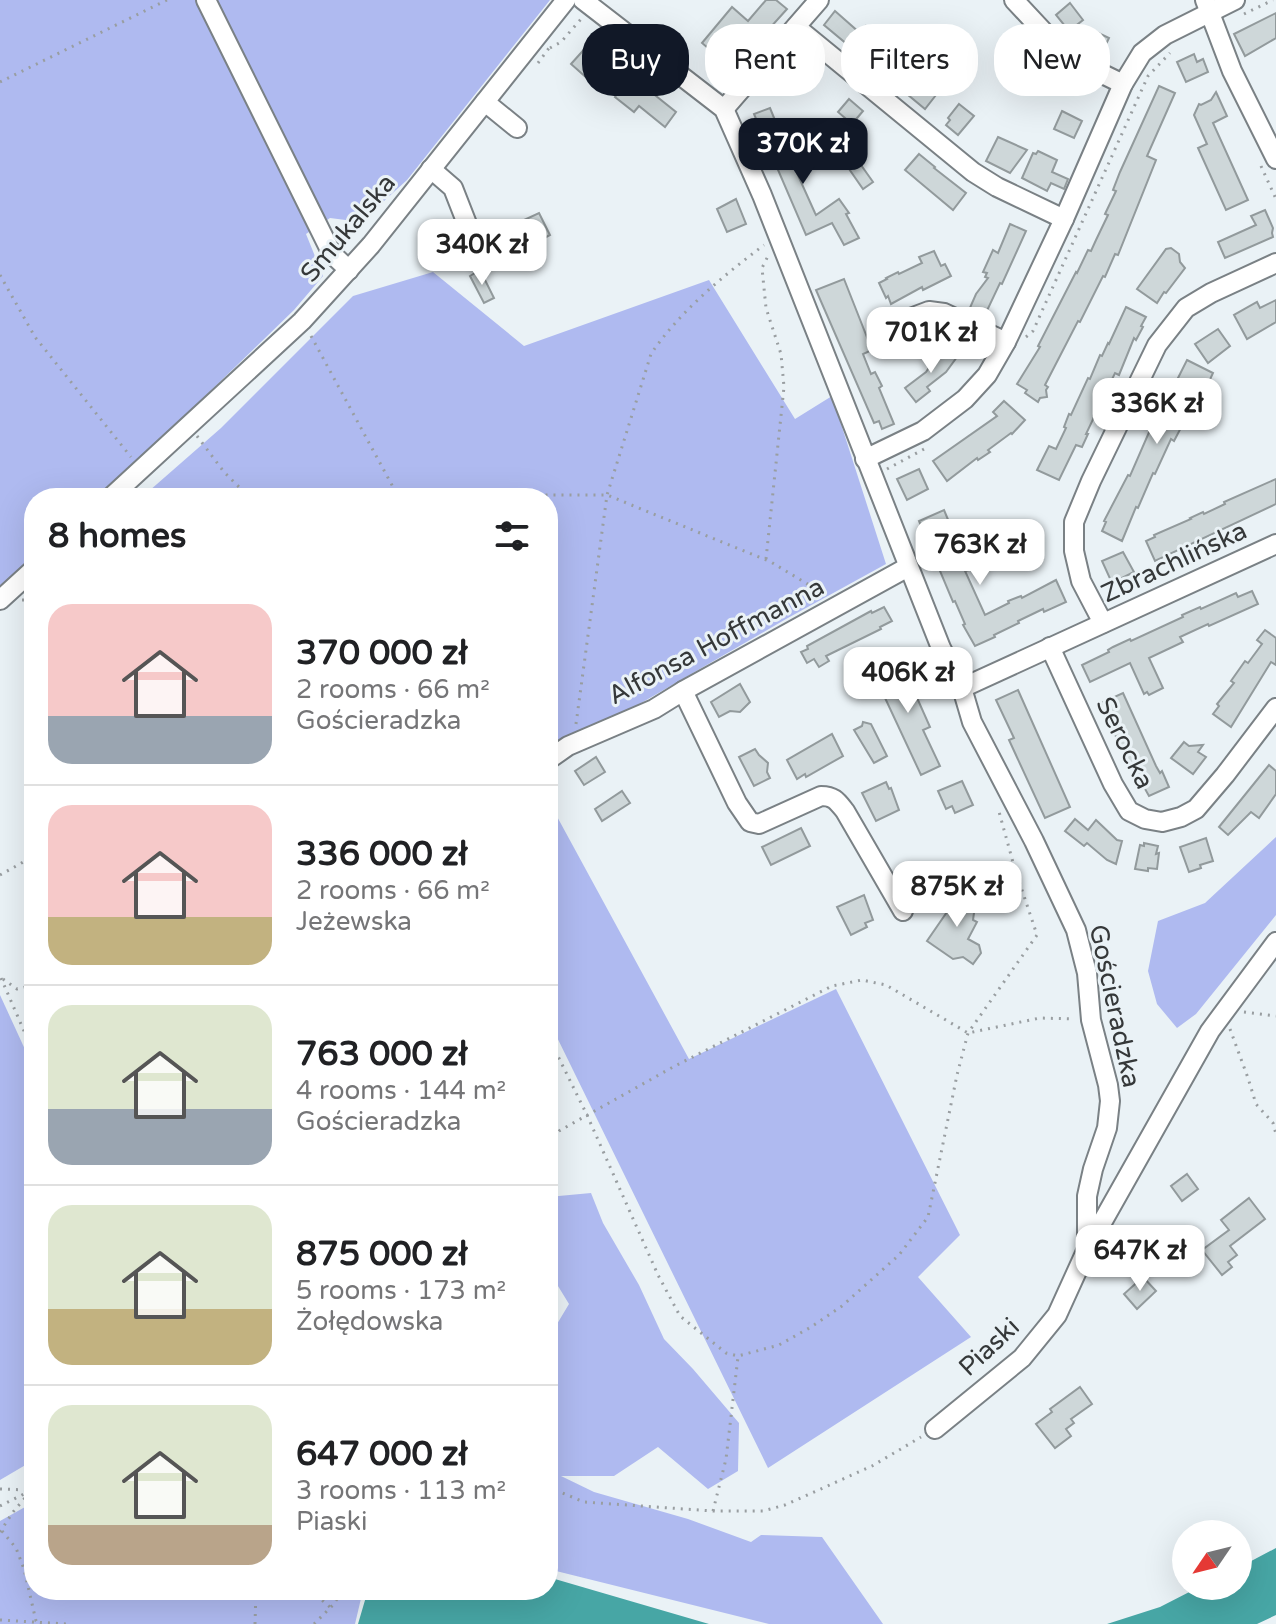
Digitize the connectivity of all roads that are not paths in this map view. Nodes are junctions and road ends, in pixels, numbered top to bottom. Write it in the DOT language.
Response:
graph roads {
  1 [pos="206,0"];
  2 [pos="566,0"];
  3 [pos="819,0"];
  4 [pos="1014,0"];
  5 [pos="589,4"];
  6 [pos="1207,6"];
  7 [pos="1235,9"];
  8 [pos="799,24"];
  9 [pos="825,51"];
  10 [pos="1123,84"];
  11 [pos="735,96"];
  12 [pos="485,102"];
  13 [pos="724,109"];
  14 [pos="517,128"];
  15 [pos="1268,161"];
  16 [pos="431,169"];
  17 [pos="1064,219"];
  18 [pos="471,234"];
  19 [pos="1276,263"];
  20 [pos="349,270"];
  21 [pos="900,322"];
  22 [pos="1015,340"];
  23 [pos="868,467"];
  24 [pos="121,488"];
  25 [pos="1276,544"];
  26 [pos="908,567"];
  27 [pos="24,590"];
  28 [pos="0,600"];
  29 [pos="1103,623"];
  30 [pos="1050,647"];
  31 [pos="962,688"];
  32 [pos="683,691"];
  33 [pos="1276,708"];
  34 [pos="558,754"];
  35 [pos="903,911"];
  36 [pos="1276,942"];
  37 [pos="1087,1249"];
  38 [pos="935,1429"];
  1 -- 20 [label="street"];
  2 -- 12 [label="street, Smukalska"];
  3 -- 8 [label="street"];
  4 -- 10 [label="street"];
  5 -- 13 [label="street, Gościeradzka"];
  6 -- 7 [label="street"];
  6 -- 10 [label="street"];
  6 -- 15 [label="street"];
  9 -- 17 [label="street"];
  10 -- 17 [label="street"];
  11 -- 13 [label="street"];
  12 -- 14 [label="street"];
  12 -- 16 [label="street, Smukalska"];
  13 -- 23 [label="street, Gościeradzka"];
  16 -- 18 [label="street"];
  16 -- 20 [label="street, Smukalska"];
  17 -- 22 [label="street"];
  19 -- 29 [label="street"];
  20 -- 24 [label="street, Smukalska"];
  21 -- 22 [label="street"];
  22 -- 23 [label="street"];
  23 -- 26 [label="street, Gościeradzka"];
  25 -- 29 [label="street, Zbrachlińska"];
  26 -- 31 [label="street, Gościeradzka"];
  26 -- 32 [label="street, Alfonsa Hoffmanna"];
  27 -- 28 [label="street"];
  29 -- 30 [label="street, Zbrachlińska"];
  30 -- 31 [label="street, Zbrachlińska"];
  30 -- 33 [label="street, Serocka"];
  31 -- 37 [label="street, Gościeradzka"];
  32 -- 34 [label="street, Alfonsa Hoffmanna"];
  32 -- 35 [label="street"];
  36 -- 37 [label="street, Piaski"];
  37 -- 38 [label="street, Piaski"];
}
